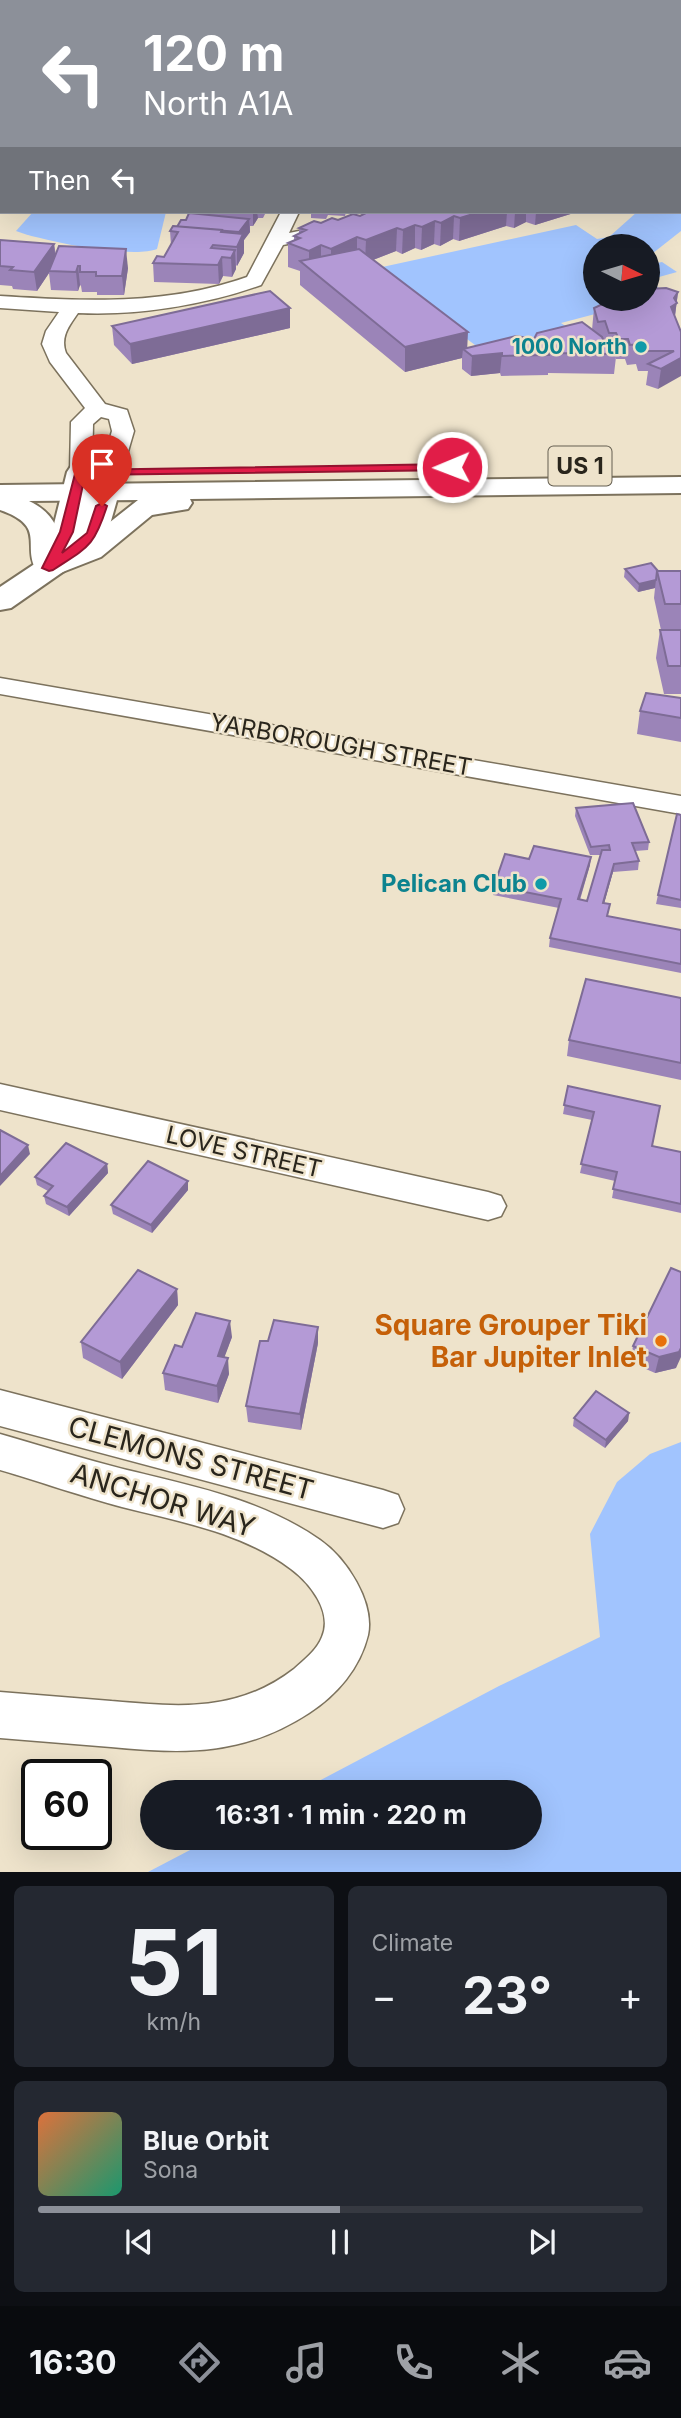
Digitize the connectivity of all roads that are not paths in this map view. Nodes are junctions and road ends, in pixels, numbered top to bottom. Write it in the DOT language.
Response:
graph roads {
  1 [pos="289,214"];
  2 [pos="410,214"];
  3 [pos="276,241"];
  4 [pos="0,302"];
  5 [pos="72,307"];
  6 [pos="97,409"];
  7 [pos="681,465"];
  8 [pos="0,473"];
  9 [pos="78,482"];
  10 [pos="108,482"];
  11 [pos="681,485"];
  12 [pos="286,488"];
  13 [pos="0,493"];
  14 [pos="0,501"];
  15 [pos="49,568"];
  16 [pos="0,601"];
  17 [pos="0,686"];
  18 [pos="681,805"];
  19 [pos="0,1097"];
  20 [pos="488,1206"];
  21 [pos="0,1408"];
  22 [pos="0,1452"];
  23 [pos="383,1509"];
  24 [pos="0,1715"];
  1 -- 3 [label="street"];
  2 -- 3 [label="street"];
  3 -- 5 [label="street"];
  4 -- 5 [label="street"];
  5 -- 6 [label="street"];
  6 -- 9 [label="street"];
  6 -- 10 [label="street"];
  7 -- 10 [label="main road, US 1"];
  8 -- 9 [label="main road, US 1"];
  9 -- 10 [label="main road, US 1"];
  9 -- 13 [label="main road, US 1"];
  9 -- 15 [label="main road"];
  10 -- 12 [label="main road, US 1"];
  10 -- 15 [label="main road"];
  11 -- 12 [label="main road, US 1"];
  12 -- 15 [label="main road"];
  14 -- 15 [label="main road"];
  15 -- 16 [label="main road"];
  17 -- 18 [label="street, YARBOROUGH STREET"];
  19 -- 20 [label="street, LOVE STREET"];
  21 -- 23 [label="street, CLEMONS STREET"];
  22 -- 24 [label="street, ANCHOR WAY"];
}
